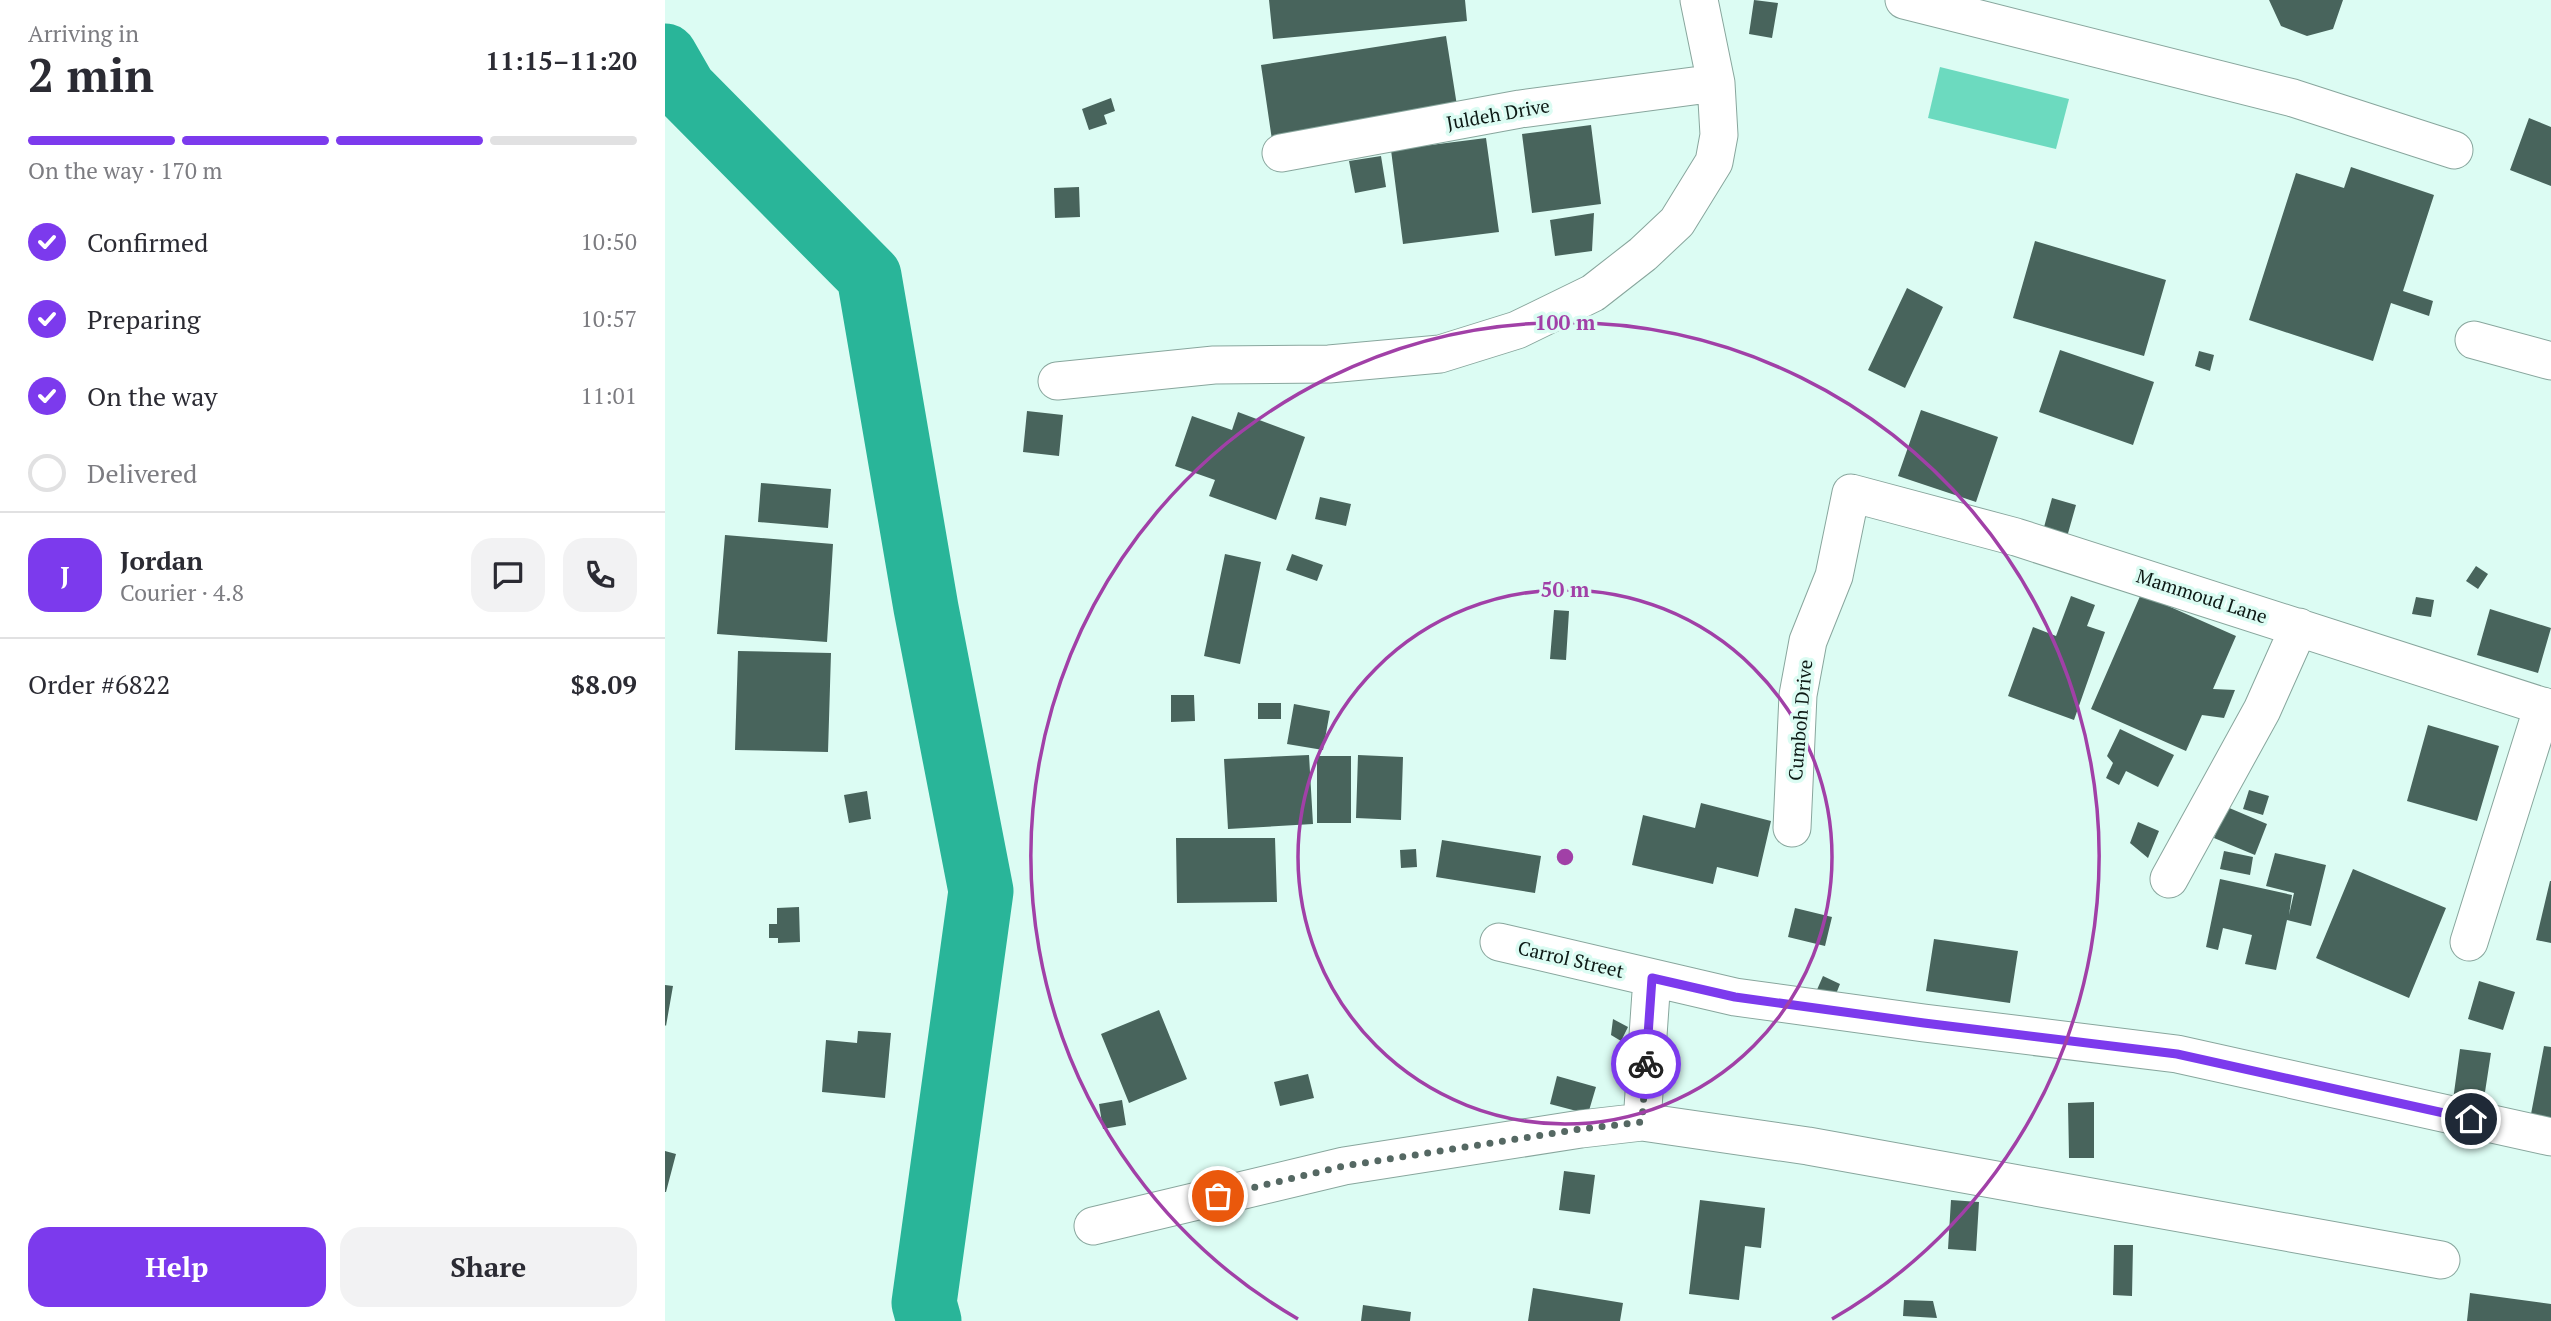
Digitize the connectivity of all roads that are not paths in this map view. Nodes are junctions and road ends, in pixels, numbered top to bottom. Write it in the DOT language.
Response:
graph roads {
  1 [pos="1699,0"];
  2 [pos="1904,0"];
  3 [pos="1716,83"];
  4 [pos="2454,150"];
  5 [pos="1281,153"];
  6 [pos="2474,340"];
  7 [pos="2551,361"];
  8 [pos="1057,381"];
  9 [pos="1851,493"];
  10 [pos="2299,627"];
  11 [pos="2547,707"];
  12 [pos="1792,828"];
  13 [pos="2169,879"];
  14 [pos="1499,942"];
  15 [pos="2469,942"];
  16 [pos="1652,978"];
  17 [pos="1642,1122"];
  18 [pos="2551,1137"];
  19 [pos="1093,1226"];
  20 [pos="2441,1260"];
  1 -- 3 [label="street"];
  2 -- 4 [label="street"];
  3 -- 5 [label="street, Juldeh Drive"];
  3 -- 8 [label="street"];
  6 -- 7 [label="street"];
  9 -- 10 [label="street, Mammoud Lane"];
  9 -- 12 [label="street, Cumboh Drive"];
  10 -- 11 [label="street, Mammoud Lane"];
  10 -- 13 [label="street"];
  11 -- 15 [label="street"];
  14 -- 16 [label="street, Carrol Street"];
  16 -- 17 [label="street"];
  16 -- 18 [label="street, Carrol Street"];
  17 -- 19 [label="street"];
  17 -- 20 [label="street"];
}
